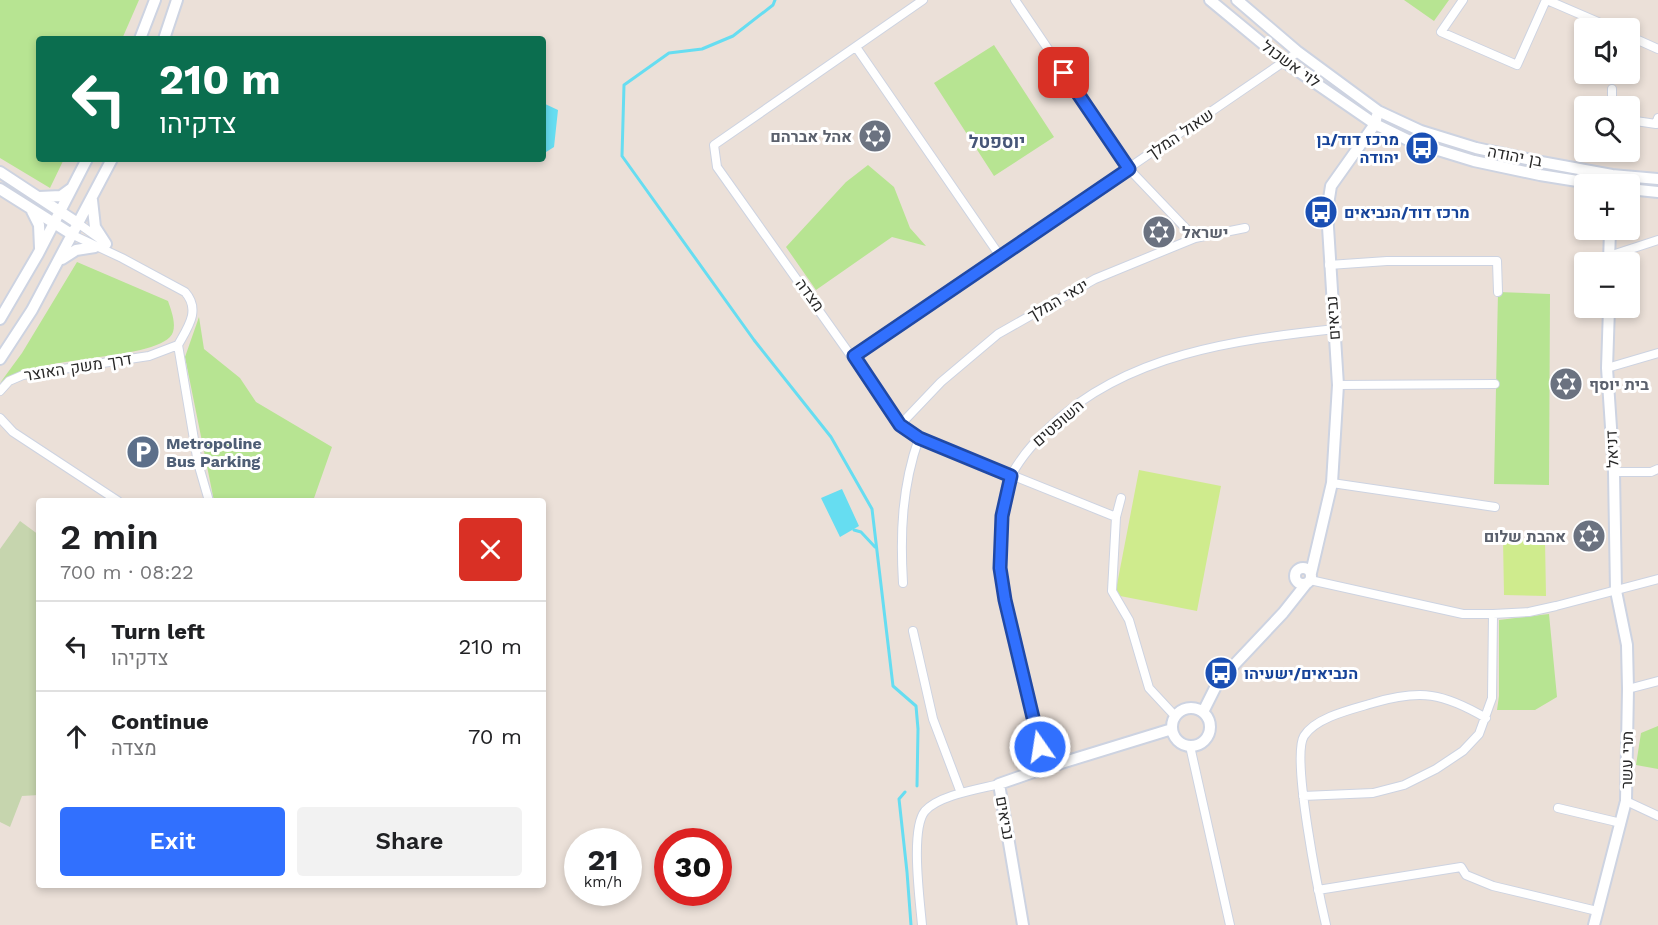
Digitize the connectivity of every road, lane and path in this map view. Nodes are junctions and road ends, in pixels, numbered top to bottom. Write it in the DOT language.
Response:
graph roads {
  1 [pos="156,0"];
  2 [pos="177,0"];
  3 [pos="923,0"];
  4 [pos="1015,0"];
  5 [pos="1210,0"];
  6 [pos="1237,0"];
  7 [pos="1463,0"];
  8 [pos="1547,0"];
  9 [pos="1589,18"];
  10 [pos="141,36"];
  11 [pos="165,36"];
  12 [pos="1640,41"];
  13 [pos="855,47"];
  14 [pos="1658,49"];
  15 [pos="1298,52"];
  16 [pos="1285,62"];
  17 [pos="1612,89"];
  18 [pos="1612,96"];
  19 [pos="1378,111"];
  20 [pos="1658,118"];
  21 [pos="1640,122"];
  22 [pos="1375,124"];
  23 [pos="86,162"];
  24 [pos="110,162"];
  25 [pos="1129,169"];
  26 [pos="0,172"];
  27 [pos="1586,174"];
  28 [pos="1640,179"];
  29 [pos="1658,179"];
  30 [pos="1574,180"];
  31 [pos="74,186"];
  32 [pos="0,189"];
  33 [pos="1640,190"];
  34 [pos="1658,192"];
  35 [pos="39,197"];
  36 [pos="92,198"];
  37 [pos="30,208"];
  38 [pos="61,212"];
  39 [pos="54,224"];
  40 [pos="79,224"];
  41 [pos="1245,228"];
  42 [pos="73,235"];
  43 [pos="1195,238"];
  44 [pos="1658,240"];
  45 [pos="100,245"];
  46 [pos="1627,252"];
  47 [pos="38,254"];
  48 [pos="1000,256"];
  49 [pos="57,264"];
  50 [pos="1329,265"];
  51 [pos="1498,292"];
  52 [pos="0,318"];
  53 [pos="1609,318"];
  54 [pos="1335,329"];
  55 [pos="178,345"];
  56 [pos="161,351"];
  57 [pos="1658,353"];
  58 [pos="854,356"];
  59 [pos="0,359"];
  60 [pos="180,360"];
  61 [pos="1607,368"];
  62 [pos="1495,384"];
  63 [pos="1338,385"];
  64 [pos="0,391"];
  65 [pos="0,418"];
  66 [pos="900,425"];
  67 [pos="919,438"];
  68 [pos="1658,469"];
  69 [pos="1614,472"];
  70 [pos="1011,476"];
  71 [pos="1332,483"];
  72 [pos="113,498"];
  73 [pos="208,498"];
  74 [pos="1121,498"];
  75 [pos="1495,507"];
  76 [pos="1116,517"];
  77 [pos="1318,538"];
  78 [pos="1298,574"];
  79 [pos="1309,579"];
  80 [pos="1658,579"];
  81 [pos="903,583"];
  82 [pos="1616,591"];
  83 [pos="1283,613"];
  84 [pos="1493,614"];
  85 [pos="913,631"];
  86 [pos="1658,681"];
  87 [pos="1628,689"];
  88 [pos="1203,712"];
  89 [pos="1174,716"];
  90 [pos="1486,718"];
  91 [pos="1172,729"];
  92 [pos="1190,746"];
  93 [pos="1045,768"];
  94 [pos="999,784"];
  95 [pos="961,793"];
  96 [pos="1304,796"];
  97 [pos="1626,801"];
  98 [pos="1558,808"];
  99 [pos="1658,816"];
  100 [pos="1621,823"];
  101 [pos="1318,890"];
  102 [pos="1597,911"];
  103 [pos="922,925"];
  104 [pos="1023,925"];
  105 [pos="1230,925"];
  106 [pos="1326,925"];
  107 [pos="1594,925"];
  1 -- 10 [label="street"];
  2 -- 11 [label="street"];
  3 -- 13 [label="street"];
  4 -- 25 [label="street"];
  5 -- 16 [label="street, לוי אשכול"];
  6 -- 15 [label="street, לוי אשכול"];
  7 -- 8 [label="street"];
  8 -- 9 [label="street"];
  12 -- 14 [label="street"];
  13 -- 48 [label="street"];
  13 -- 58 [label="street, מצדה"];
  15 -- 16 [label="street, שאול המלך"];
  15 -- 19 [label="street, לוי אשכול"];
  16 -- 22 [label="street, לוי אשכול"];
  16 -- 25 [label="street, שאול המלך"];
  17 -- 18 [label="street"];
  19 -- 22 [label="street, נביאים"];
  19 -- 27 [label="street, בן יהודה"];
  20 -- 21 [label="street"];
  22 -- 30 [label="street, בן יהודה"];
  22 -- 50 [label="street, נביאים"];
  23 -- 31 [label="street"];
  24 -- 36 [label="street"];
  25 -- 43 [label="street"];
  25 -- 48 [label="street, שאול המלך"];
  26 -- 35 [label="street"];
  28 -- 29 [label="street, בן יהודה"];
  31 -- 35 [label="street"];
  31 -- 38 [label="street"];
  32 -- 37 [label="street"];
  33 -- 34 [label="street"];
  35 -- 38 [label="street"];
  36 -- 40 [label="street"];
  36 -- 45 [label="street"];
  37 -- 39 [label="street"];
  37 -- 47 [label="street"];
  38 -- 39 [label="street"];
  38 -- 40 [label="street"];
  39 -- 42 [label="street"];
  39 -- 47 [label="street"];
  40 -- 42 [label="street"];
  40 -- 45 [label="street"];
  41 -- 43 [label="street, ינאי המלך"];
  42 -- 45 [label="street"];
  42 -- 49 [label="street"];
  43 -- 66 [label="street, ינאי המלך"];
  44 -- 46 [label="street"];
  45 -- 49 [label="street"];
  45 -- 55 [label="street"];
  47 -- 52 [label="street"];
  48 -- 58 [label="street, שאול המלך"];
  49 -- 59 [label="street"];
  50 -- 51 [label="street"];
  50 -- 54 [label="street, נביאים"];
  53 -- 61 [label="street, דניאל"];
  54 -- 63 [label="street, נביאים"];
  54 -- 70 [label="street, השופטים"];
  55 -- 56 [label="street, דרך משק האוצר"];
  55 -- 60 [label="street"];
  56 -- 60 [label="street"];
  56 -- 64 [label="street, דרך משק האוצר"];
  57 -- 61 [label="street"];
  58 -- 66 [label="street, מצדה"];
  60 -- 73 [label="street"];
  61 -- 69 [label="street, דניאל"];
  62 -- 63 [label="street"];
  63 -- 71 [label="street, נביאים"];
  65 -- 72 [label="street"];
  66 -- 67 [label="street, מצדה"];
  67 -- 70 [label="street, מצדה"];
  67 -- 81 [label="street"];
  68 -- 69 [label="street"];
  69 -- 82 [label="street, דניאל"];
  70 -- 76 [label="street, מצדה"];
  70 -- 93 [label="street, השופטים"];
  71 -- 75 [label="street"];
  71 -- 77 [label="street, נביאים"];
  74 -- 76 [label="street"];
  76 -- 89 [label="street"];
  77 -- 78 [label="street, נביאים"];
  77 -- 79 [label="street, נביאים"];
  78 -- 79 [label="street"];
  78 -- 83 [label="street, נביאים"];
  79 -- 83 [label="street, נביאים"];
  79 -- 84 [label="street"];
  80 -- 82 [label="street"];
  82 -- 84 [label="street"];
  82 -- 87 [label="street, תרי עשר"];
  83 -- 88 [label="street, נביאים"];
  84 -- 90 [label="street"];
  85 -- 95 [label="street"];
  86 -- 87 [label="street"];
  87 -- 97 [label="street, תרי עשר"];
  88 -- 89 [label="street"];
  88 -- 92 [label="street"];
  89 -- 91 [label="street"];
  90 -- 96 [label="street"];
  90 -- 96 [label="street"];
  91 -- 92 [label="street"];
  91 -- 93 [label="street, נביאים"];
  92 -- 105 [label="street"];
  93 -- 94 [label="street, נביאים"];
  94 -- 95 [label="street"];
  94 -- 104 [label="street, נביאים"];
  95 -- 103 [label="street"];
  96 -- 101 [label="street"];
  97 -- 99 [label="street"];
  97 -- 100 [label="street, תרי עשר"];
  98 -- 100 [label="street"];
  100 -- 102 [label="street, תרי עשר"];
  101 -- 102 [label="street"];
  101 -- 106 [label="street"];
  102 -- 107 [label="street, תרי עשר"];
}
